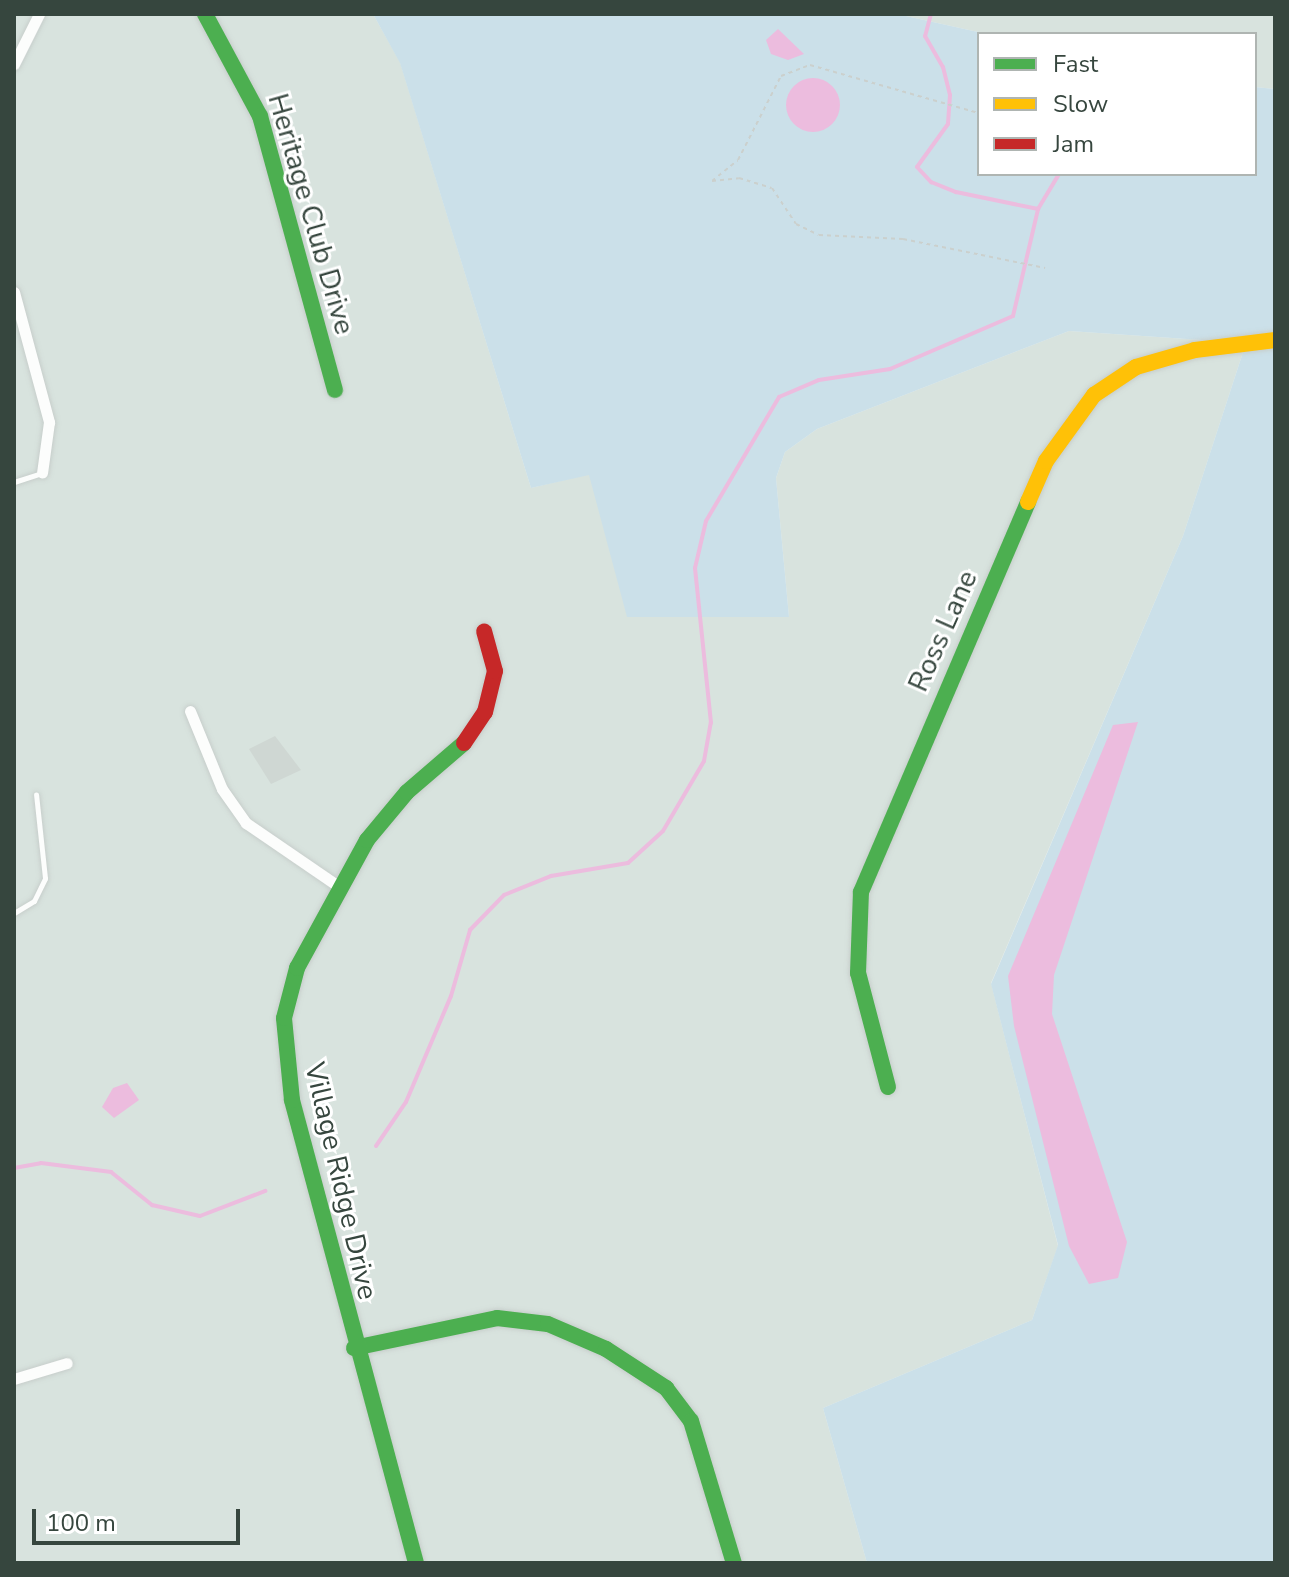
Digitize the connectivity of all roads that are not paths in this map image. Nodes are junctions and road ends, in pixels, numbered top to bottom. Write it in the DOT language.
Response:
graph roads {
  1 [pos="39,14"];
  2 [pos="205,14"];
  3 [pos="14,64"];
  4 [pos="14,292"];
  5 [pos="1275,340"];
  6 [pos="335,390"];
  7 [pos="42,473"];
  8 [pos="14,482"];
  9 [pos="484,631"];
  10 [pos="190,711"];
  11 [pos="36,794"];
  12 [pos="338,886"];
  13 [pos="14,913"];
  14 [pos="888,1087"];
  15 [pos="354,1348"];
  16 [pos="67,1363"];
  17 [pos="14,1379"];
  18 [pos="416,1563"];
  19 [pos="734,1563"];
  1 -- 3 [label="street"];
  2 -- 6 [label="street, Heritage Club Drive"];
  4 -- 7 [label="street"];
  5 -- 14 [label="street, Ross Lane"];
  7 -- 8 [label="lane"];
  9 -- 12 [label="street, Village Ridge Drive"];
  10 -- 12 [label="street"];
  11 -- 13 [label="lane"];
  12 -- 15 [label="street, Village Ridge Drive"];
  15 -- 18 [label="street, Village Ridge Drive"];
  15 -- 19 [label="street"];
  16 -- 17 [label="street"];
}
